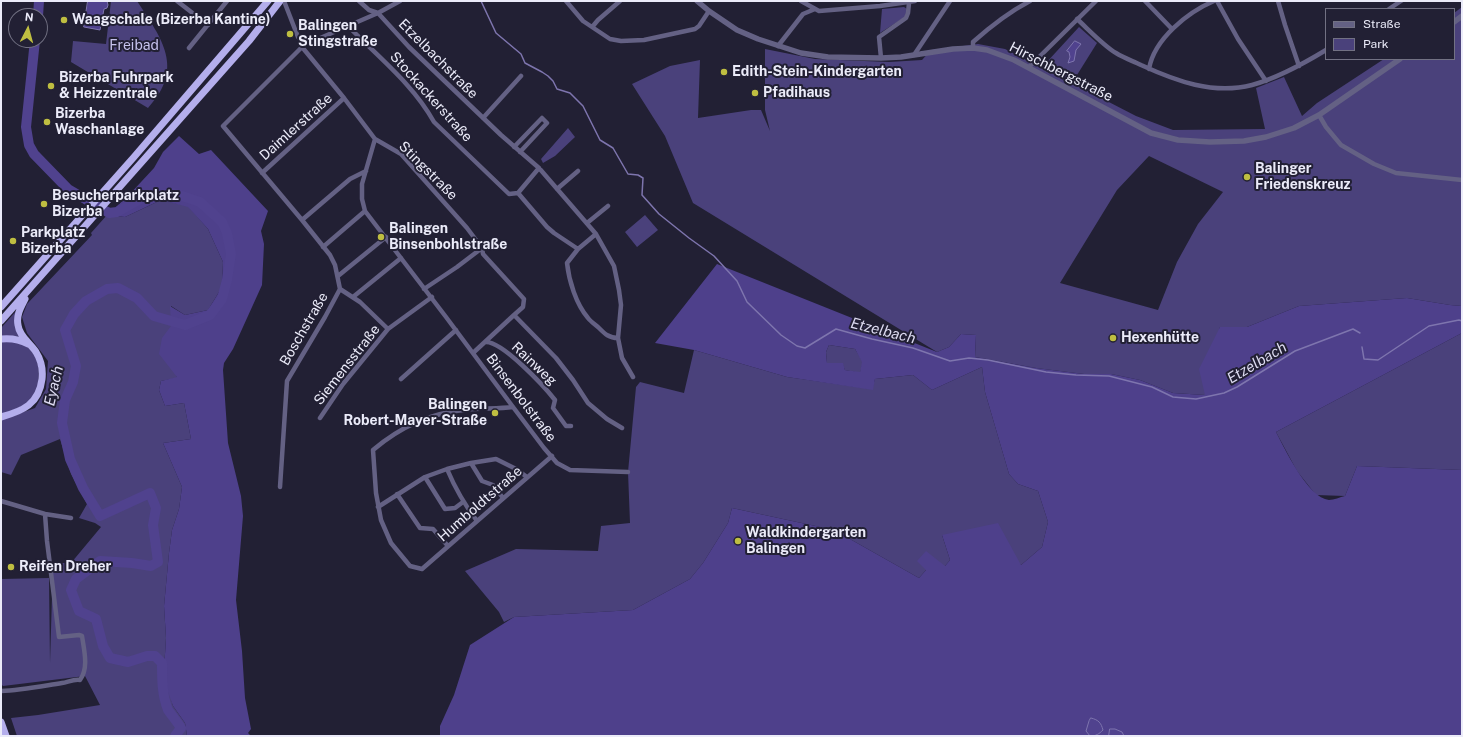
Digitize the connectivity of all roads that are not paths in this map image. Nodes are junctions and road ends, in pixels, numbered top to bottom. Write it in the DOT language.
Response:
graph roads {
  1 [pos="177,1"];
  2 [pos="227,1"];
  3 [pos="268,1"];
  4 [pos="280,1"];
  5 [pos="284,1"];
  6 [pos="360,1"];
  7 [pos="400,1"];
  8 [pos="566,1"];
  9 [pos="620,1"];
  10 [pos="697,1"];
  11 [pos="801,1"];
  12 [pos="915,1"];
  13 [pos="950,1"];
  14 [pos="1030,1"];
  15 [pos="1096,1"];
  16 [pos="1145,1"];
  17 [pos="1214,1"];
  18 [pos="1217,1"];
  19 [pos="1278,1"];
  20 [pos="1401,1"];
  21 [pos="909,3"];
  22 [pos="1205,3"];
  23 [pos="1390,8"];
  24 [pos="815,9"];
  25 [pos="709,11"];
  26 [pos="378,13"];
  27 [pos="1077,19"];
  28 [pos="208,25"];
  29 [pos="347,25"];
  30 [pos="593,26"];
  31 [pos="1172,29"];
  32 [pos="303,45"];
  33 [pos="778,46"];
  34 [pos="189,48"];
  35 [pos="973,48"];
  36 [pos="1325,51"];
  37 [pos="914,55"];
  38 [pos="881,58"];
  39 [pos="1399,60"];
  40 [pos="1299,66"];
  41 [pos="1029,67"];
  42 [pos="1149,69"];
  43 [pos="521,76"];
  44 [pos="1266,80"];
  45 [pos="344,98"];
  46 [pos="1319,115"];
  47 [pos="483,118"];
  48 [pos="375,139"];
  49 [pos="514,147"];
  50 [pos="520,152"];
  51 [pos="539,168"];
  52 [pos="366,171"];
  53 [pos="578,171"];
  54 [pos="262,173"];
  55 [pos="1462,180"];
  56 [pos="557,190"];
  57 [pos="518,193"];
  58 [pos="608,206"];
  59 [pos="365,210"];
  60 [pos="302,220"];
  61 [pos="587,223"];
  62 [pos="596,234"];
  63 [pos="386,237"];
  64 [pos="323,247"];
  65 [pos="482,248"];
  66 [pos="578,249"];
  67 [pos="401,258"];
  68 [pos="338,276"];
  69 [pos="340,289"];
  70 [pos="424,289"];
  71 [pos="29,291"];
  72 [pos="353,296"];
  73 [pos="432,297"];
  74 [pos="1,307"];
  75 [pos="514,315"];
  76 [pos="1,321"];
  77 [pos="388,329"];
  78 [pos="456,330"];
  79 [pos="618,338"];
  80 [pos="1,339"];
  81 [pos="486,342"];
  82 [pos="30,345"];
  83 [pos="473,353"];
  84 [pos="633,376"];
  85 [pos="401,379"];
  86 [pos="513,407"];
  87 [pos="1,417"];
  88 [pos="320,418"];
  89 [pos="571,426"];
  90 [pos="622,428"];
  91 [pos="552,456"];
  92 [pos="471,463"];
  93 [pos="447,469"];
  94 [pos="628,472"];
  95 [pos="425,477"];
  96 [pos="527,477"];
  97 [pos="280,487"];
  98 [pos="397,494"];
  99 [pos="503,498"];
  100 [pos="1,501"];
  101 [pos="463,502"];
  102 [pos="378,507"];
  103 [pos="45,514"];
  104 [pos="71,518"];
  105 [pos="477,521"];
  106 [pos="448,546"];
  107 [pos="1,691"];
  108 [pos="1,722"];
  109 [pos="6,736"];
  1 -- 28 [label="street"];
  2 -- 28 [label="street"];
  3 -- 74 [label="highway"];
  4 -- 71 [label="highway"];
  5 -- 32 [label="street, Stingstraße"];
  6 -- 26 [label="street, Etzelbachstraße"];
  7 -- 26 [label="street"];
  8 -- 30 [label="street"];
  9 -- 30 [label="street"];
  10 -- 25 [label="street, Hirschbergstraße"];
  11 -- 24 [label="street"];
  12 -- 21 [label="street"];
  13 -- 37 [label="street"];
  14 -- 35 [label="street"];
  15 -- 27 [label="street"];
  16 -- 31 [label="street"];
  17 -- 22 [label="street"];
  18 -- 44 [label="street"];
  19 -- 40 [label="street"];
  20 -- 23 [label="street"];
  21 -- 24 [label="street"];
  21 -- 38 [label="street"];
  22 -- 31 [label="street"];
  24 -- 33 [label="street"];
  25 -- 30 [label="street"];
  25 -- 33 [label="street, Hirschbergstraße"];
  26 -- 29 [label="street"];
  26 -- 47 [label="street, Etzelbachstraße"];
  27 -- 41 [label="street"];
  27 -- 42 [label="street"];
  28 -- 34 [label="street"];
  29 -- 32 [label="street"];
  29 -- 57 [label="street, Stockackerstraße"];
  31 -- 42 [label="street"];
  32 -- 45 [label="street, Stingstraße"];
  32 -- 54 [label="street, Boschstraße"];
  33 -- 38 [label="street, Hirschbergstraße"];
  35 -- 37 [label="street, Hirschbergstraße"];
  35 -- 41 [label="street, Hirschbergstraße"];
  36 -- 40 [label="street"];
  37 -- 38 [label="street, Hirschbergstraße"];
  39 -- 46 [label="street, Hirschbergstraße"];
  40 -- 44 [label="street"];
  41 -- 46 [label="street, Hirschbergstraße"];
  42 -- 44 [label="street"];
  43 -- 47 [label="street, Etzelbachstraße"];
  45 -- 48 [label="street, Stingstraße"];
  45 -- 54 [label="street, Daimlerstraße"];
  46 -- 55 [label="street"];
  47 -- 49 [label="street, Etzelbachstraße"];
  48 -- 52 [label="street, Binsenbolstraße"];
  48 -- 65 [label="street, Stingstraße"];
  49 -- 50 [label="street, Etzelbachstraße"];
  49 -- 50 [label="street"];
  50 -- 51 [label="street, Etzelbachstraße"];
  51 -- 56 [label="street, Etzelbachstraße"];
  51 -- 57 [label="street"];
  52 -- 59 [label="street, Binsenbolstraße"];
  52 -- 60 [label="street"];
  53 -- 56 [label="street"];
  54 -- 60 [label="street, Boschstraße"];
  56 -- 61 [label="street, Etzelbachstraße"];
  57 -- 66 [label="street"];
  58 -- 61 [label="street"];
  59 -- 63 [label="street, Binsenbolstraße"];
  59 -- 64 [label="street"];
  60 -- 64 [label="street, Boschstraße"];
  61 -- 62 [label="street, Etzelbachstraße"];
  62 -- 66 [label="street"];
  62 -- 79 [label="street, Etzelbachstraße"];
  63 -- 67 [label="street, Binsenbolstraße"];
  63 -- 68 [label="street"];
  64 -- 68 [label="street, Boschstraße"];
  65 -- 70 [label="street"];
  65 -- 75 [label="street, Stingstraße"];
  66 -- 79 [label="street"];
  67 -- 70 [label="street, Binsenbolstraße"];
  67 -- 72 [label="street"];
  68 -- 69 [label="street, Boschstraße"];
  69 -- 72 [label="street"];
  69 -- 97 [label="street, Boschstraße"];
  70 -- 73 [label="street, Binsenbolstraße"];
  71 -- 76 [label="highway"];
  71 -- 82 [label="highway"];
  72 -- 77 [label="street"];
  73 -- 77 [label="street, Siemensstraße"];
  73 -- 78 [label="street, Binsenbolstraße"];
  75 -- 81 [label="street, Stingstraße"];
  75 -- 90 [label="street"];
  77 -- 88 [label="street, Siemensstraße"];
  78 -- 83 [label="street, Binsenbolstraße"];
  78 -- 85 [label="street"];
  79 -- 84 [label="street, Etzelbachstraße"];
  80 -- 82 [label="highway"];
  81 -- 83 [label="street, Stingstraße"];
  81 -- 89 [label="street, Rainweg"];
  82 -- 87 [label="highway"];
  83 -- 86 [label="street, Binsenbolstraße"];
  86 -- 91 [label="street, Binsenbolstraße"];
  86 -- 102 [label="street"];
  91 -- 94 [label="street, Binsenbolstraße"];
  91 -- 96 [label="street, Humboldtstraße"];
  92 -- 93 [label="street"];
  92 -- 96 [label="street"];
  92 -- 99 [label="street"];
  93 -- 95 [label="street"];
  93 -- 101 [label="street"];
  95 -- 98 [label="street"];
  95 -- 101 [label="street"];
  96 -- 99 [label="street, Humboldtstraße"];
  98 -- 102 [label="street"];
  98 -- 106 [label="street"];
  99 -- 105 [label="street, Humboldtstraße"];
  100 -- 103 [label="street"];
  101 -- 105 [label="street"];
  102 -- 106 [label="street, Humboldtstraße"];
  103 -- 104 [label="street"];
  103 -- 107 [label="street"];
  105 -- 106 [label="street, Humboldtstraße"];
  108 -- 109 [label="highway"];
}
